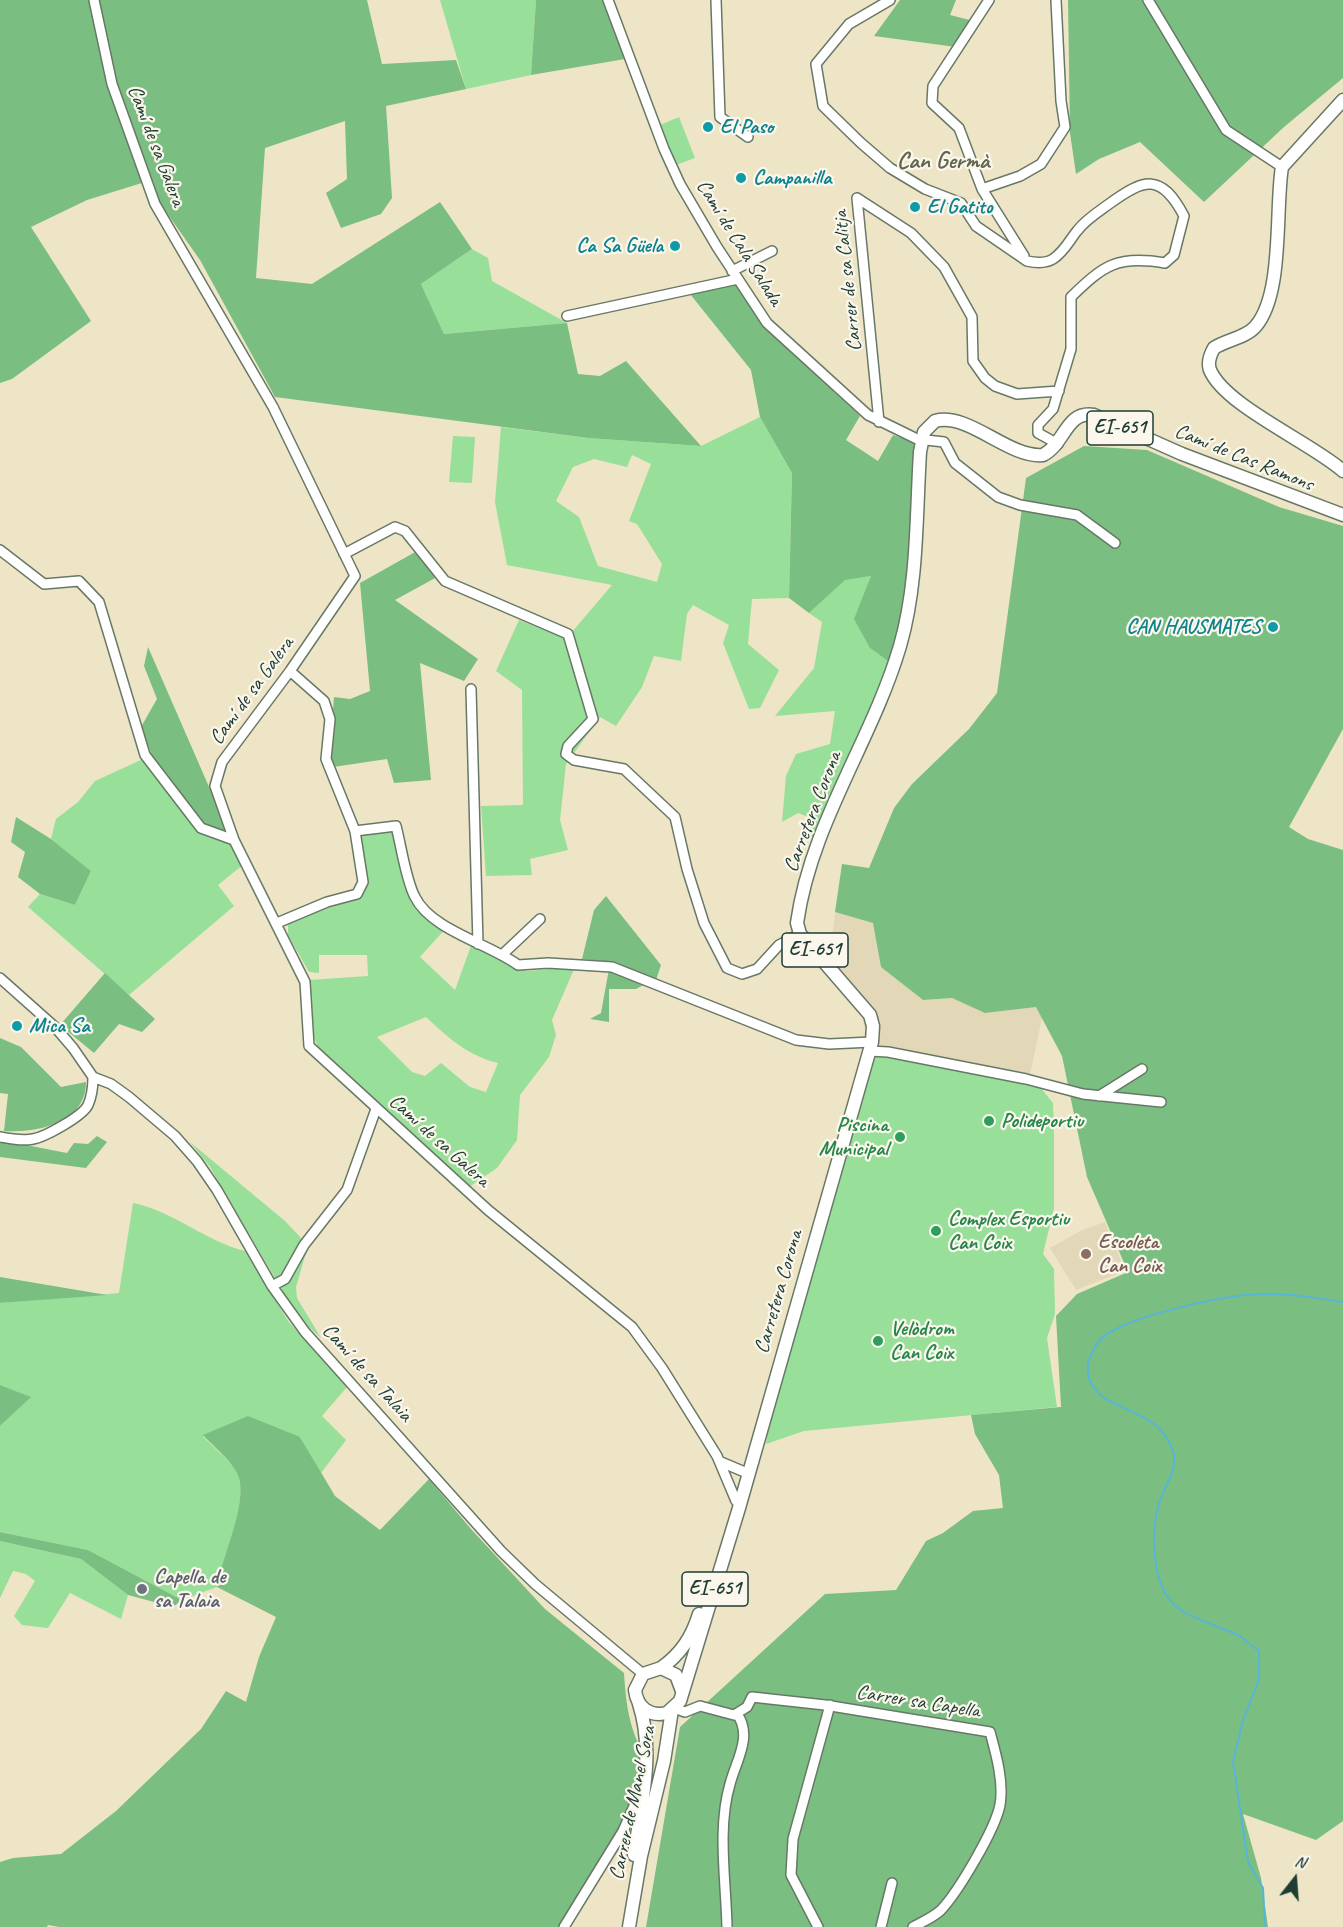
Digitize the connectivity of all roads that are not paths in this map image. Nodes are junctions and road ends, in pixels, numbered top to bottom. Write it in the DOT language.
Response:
graph roads {
  1 [pos="94,0"];
  2 [pos="608,0"];
  3 [pos="716,0"];
  4 [pos="890,0"];
  5 [pos="989,0"];
  6 [pos="1056,0"];
  7 [pos="1148,0"];
  8 [pos="1343,100"];
  9 [pos="748,137"];
  10 [pos="1282,167"];
  11 [pos="982,189"];
  12 [pos="772,251"];
  13 [pos="1027,261"];
  14 [pos="735,275"];
  15 [pos="567,316"];
  16 [pos="1059,391"];
  17 [pos="879,422"];
  18 [pos="921,440"];
  19 [pos="1058,444"];
  20 [pos="1343,471"];
  21 [pos="1343,515"];
  22 [pos="1115,543"];
  23 [pos="1,554"];
  24 [pos="344,554"];
  25 [pos="290,671"];
  26 [pos="471,689"];
  27 [pos="355,831"];
  28 [pos="234,840"];
  29 [pos="540,919"];
  30 [pos="277,923"];
  31 [pos="800,934"];
  32 [pos="478,944"];
  33 [pos="503,954"];
  34 [pos="0,978"];
  35 [pos="871,1046"];
  36 [pos="1142,1069"];
  37 [pos="93,1077"];
  38 [pos="1099,1096"];
  39 [pos="1161,1102"];
  40 [pos="376,1109"];
  41 [pos="0,1137"];
  42 [pos="272,1286"];
  43 [pos="721,1462"];
  44 [pos="727,1476"];
  45 [pos="746,1479"];
  46 [pos="736,1501"];
  47 [pos="661,1668"];
  48 [pos="643,1674"];
  49 [pos="682,1691"];
  50 [pos="639,1704"];
  51 [pos="830,1705"];
  52 [pos="673,1709"];
  53 [pos="737,1714"];
  54 [pos="644,1786"];
  55 [pos="892,1883"];
  56 [pos="632,1904"];
  57 [pos="564,1927"];
  58 [pos="629,1927"];
  59 [pos="727,1927"];
  60 [pos="818,1927"];
  61 [pos="881,1927"];
  62 [pos="914,1927"];
  1 -- 24 [label="street, Camí de sa Galera"];
  2 -- 14 [label="street, Camí de Cala Salada"];
  3 -- 9 [label="street"];
  4 -- 13 [label="street"];
  5 -- 11 [label="street"];
  6 -- 11 [label="street"];
  7 -- 10 [label="street"];
  8 -- 10 [label="main road"];
  10 -- 20 [label="main road, Camí de Cas Ramons"];
  11 -- 13 [label="street"];
  12 -- 14 [label="street"];
  13 -- 16 [label="street"];
  14 -- 15 [label="street"];
  14 -- 17 [label="street, Camí de Cala Salada"];
  16 -- 17 [label="street, Carrer de sa Calitja"];
  16 -- 19 [label="street"];
  17 -- 18 [label="street, Camí de Cala Salada"];
  18 -- 19 [label="main road, EI-651"];
  18 -- 22 [label="street, Camí de Cala Salada"];
  18 -- 31 [label="main road, Carretera Corona / EI-651"];
  19 -- 21 [label="main road, Camí de Cas Ramons / EI-651"];
  23 -- 28 [label="street"];
  24 -- 25 [label="street, Camí de sa Galera"];
  24 -- 31 [label="street"];
  25 -- 27 [label="street"];
  25 -- 28 [label="street, Camí de sa Galera"];
  26 -- 32 [label="street"];
  27 -- 30 [label="street"];
  27 -- 32 [label="street"];
  28 -- 30 [label="street, Camí de sa Galera"];
  29 -- 33 [label="street"];
  30 -- 40 [label="street, Camí de sa Galera"];
  31 -- 35 [label="main road, Carretera Corona / EI-651"];
  32 -- 33 [label="street"];
  33 -- 35 [label="street"];
  34 -- 37 [label="street"];
  35 -- 38 [label="street"];
  35 -- 45 [label="main road, Carretera Corona / EI-651"];
  36 -- 38 [label="street"];
  37 -- 41 [label="street"];
  37 -- 42 [label="street, Camí de sa Talaia"];
  38 -- 39 [label="street"];
  40 -- 42 [label="street"];
  40 -- 43 [label="street, Camí de sa Galera"];
  42 -- 48 [label="street, Camí de sa Talaia"];
  43 -- 44 [label="street, Camí de sa Galera"];
  43 -- 45 [label="street"];
  44 -- 45 [label="street"];
  44 -- 46 [label="street, Camí de sa Galera"];
  45 -- 46 [label="main road, Carretera Corona / EI-651"];
  45 -- 49 [label="main road, Carretera Corona / EI-651"];
  46 -- 47 [label="main road, Carretera Corona / EI-651"];
  47 -- 48 [label="main road, EI-651"];
  47 -- 49 [label="main road"];
  48 -- 50 [label="main road, EI-651"];
  49 -- 52 [label="main road, EI-651"];
  50 -- 52 [label="main road"];
  50 -- 54 [label="main road, Carrer de Manel Sora / EI-651"];
  51 -- 53 [label="street, Carrer sa Capella"];
  51 -- 60 [label="street, Carrer sa Capella"];
  51 -- 62 [label="street, Carrer sa Capella"];
  52 -- 53 [label="street"];
  52 -- 56 [label="main road, Carrer de Manel Sora / EI-651"];
  53 -- 59 [label="street"];
  54 -- 56 [label="main road, Carrer de Manel Sora / EI-651"];
  54 -- 57 [label="street"];
  55 -- 61 [label="street"];
  56 -- 58 [label="main road, Carrer de Manel Sora / EI-651"];
}
